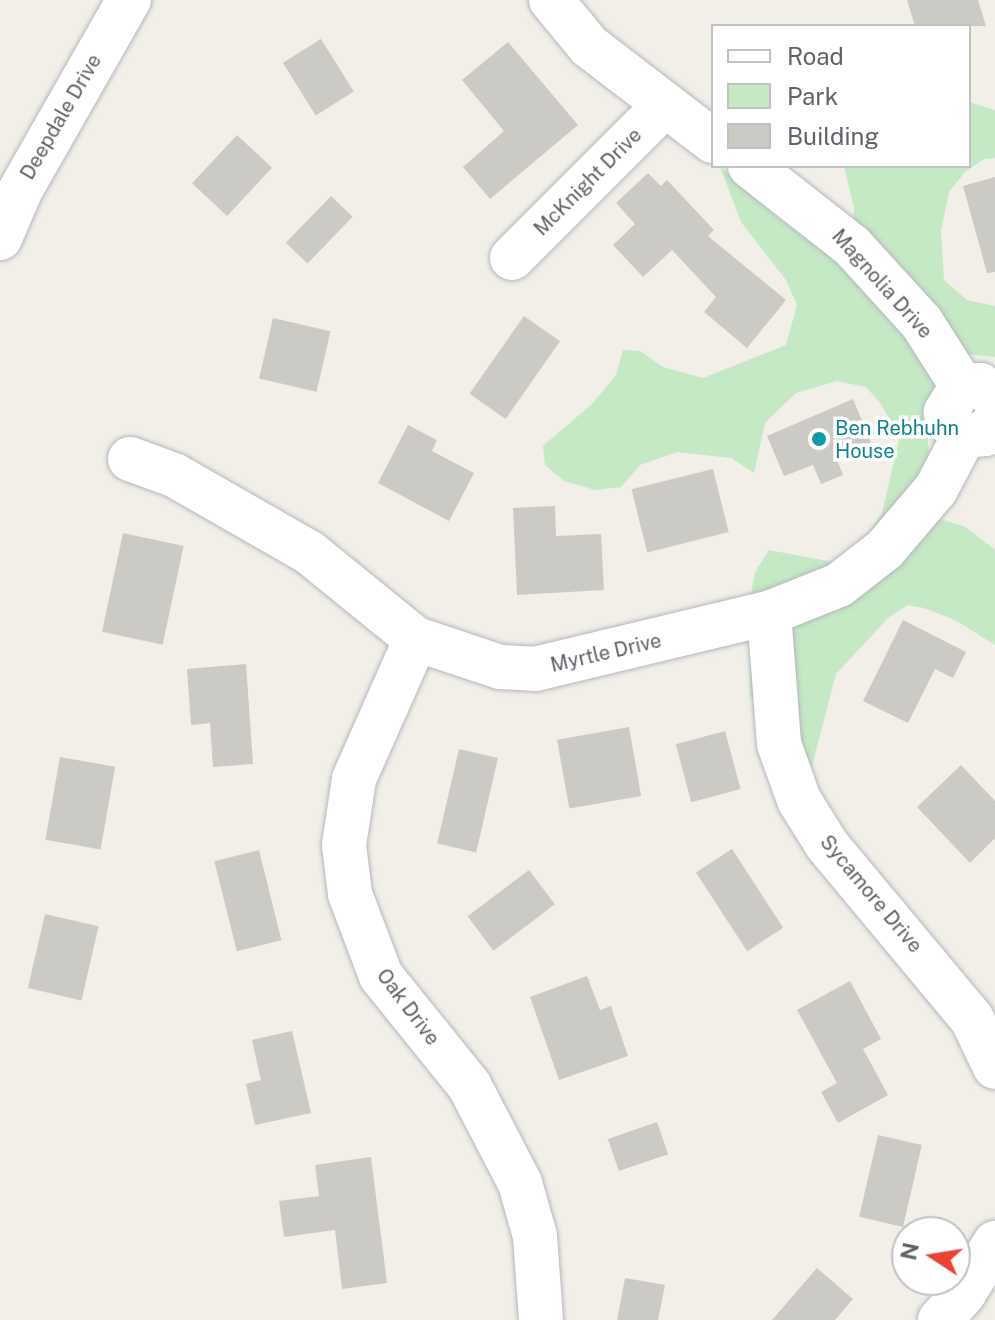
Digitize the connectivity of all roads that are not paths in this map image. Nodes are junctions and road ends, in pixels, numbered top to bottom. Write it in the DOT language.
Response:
graph roads {
  1 [pos="129,0"];
  2 [pos="551,0"];
  3 [pos="664,106"];
  4 [pos="711,140"];
  5 [pos="753,168"];
  6 [pos="0,238"];
  7 [pos="512,258"];
  8 [pos="978,392"];
  9 [pos="980,428"];
  10 [pos="130,459"];
  11 [pos="769,613"];
  12 [pos="416,639"];
  13 [pos="995,1067"];
  14 [pos="995,1243"];
  15 [pos="541,1320"];
  16 [pos="940,1320"];
  1 -- 6 [label="street, Deepdale Drive"];
  2 -- 3 [label="street"];
  3 -- 4 [label="street"];
  3 -- 7 [label="street, McKnight Drive"];
  5 -- 8 [label="street, Magnolia Drive"];
  8 -- 9 [label="street, Myrtle Drive"];
  9 -- 11 [label="street, Myrtle Drive"];
  10 -- 12 [label="street, Myrtle Drive"];
  11 -- 12 [label="street, Myrtle Drive"];
  11 -- 13 [label="street, Sycamore Drive"];
  12 -- 15 [label="street, Oak Drive"];
  14 -- 16 [label="street"];
}
